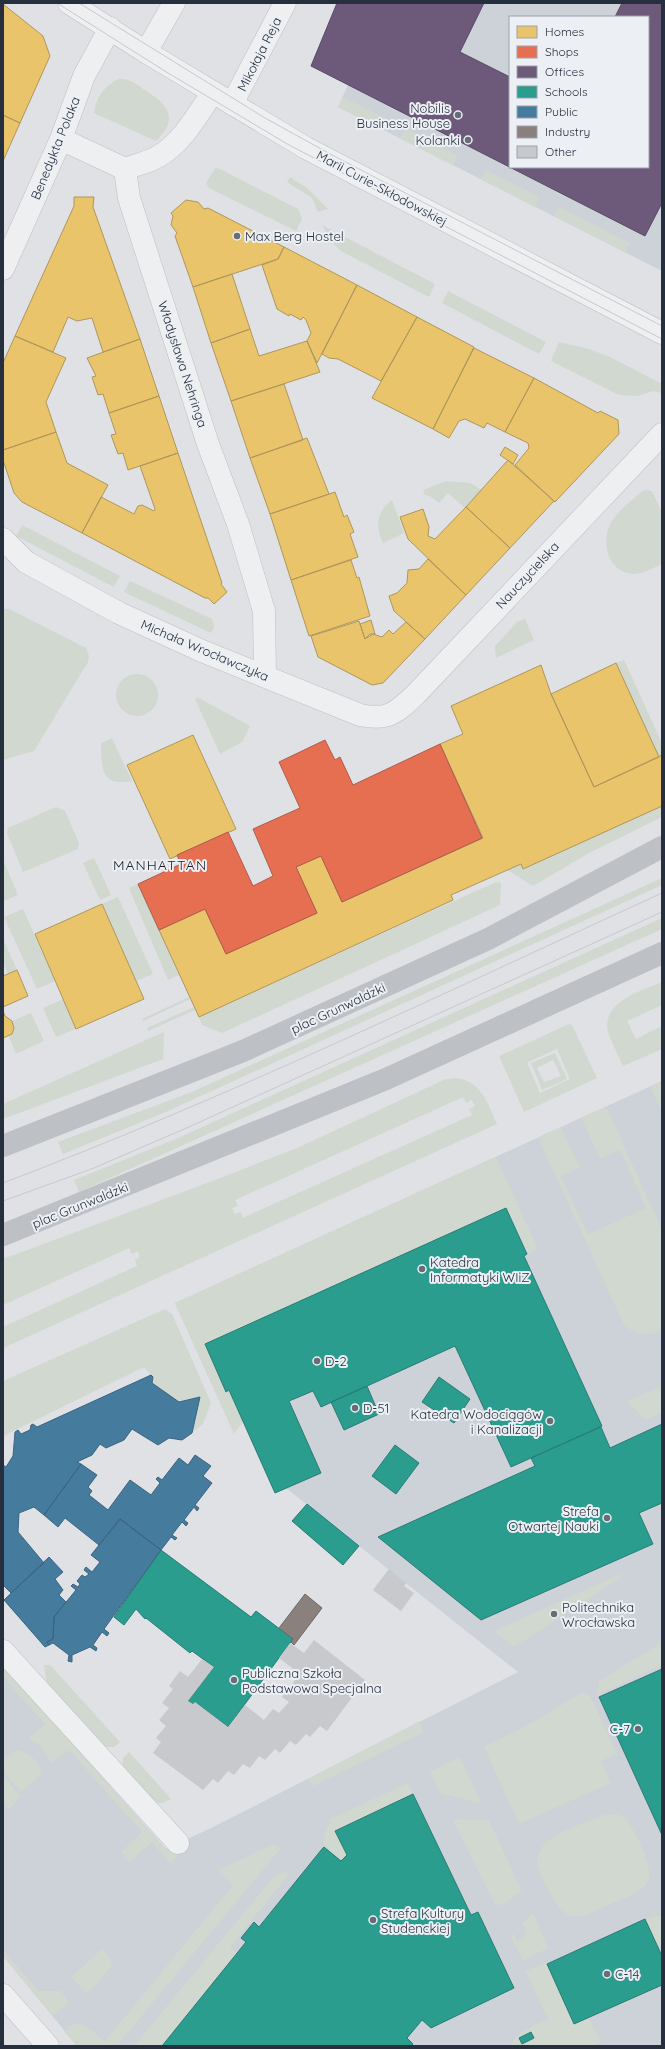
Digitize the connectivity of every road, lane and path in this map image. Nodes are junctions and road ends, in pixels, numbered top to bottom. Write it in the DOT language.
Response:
graph roads {
  1 [pos="70,3"];
  2 [pos="174,3"];
  3 [pos="285,3"];
  4 [pos="110,28"];
  5 [pos="146,52"];
  6 [pos="213,92"];
  7 [pos="232,104"];
  8 [pos="61,139"];
  9 [pos="125,169"];
  10 [pos="3,269"];
  11 [pos="662,333"];
  12 [pos="662,434"];
  13 [pos="3,539"];
  14 [pos="3,559"];
  15 [pos="26,562"];
  16 [pos="265,675"];
  17 [pos="391,715"];
  18 [pos="662,847"];
  19 [pos="662,953"];
  20 [pos="3,1146"];
  21 [pos="3,1235"];
  22 [pos="3,1651"];
  23 [pos="178,1843"];
  24 [pos="3,1995"];
  25 [pos="48,2046"];
  1 -- 4 [label="street, Marii Curie-Skłodowskiej"];
  2 -- 5 [label="street"];
  3 -- 7 [label="street, Mikołaja Reja"];
  4 -- 5 [label="street, Marii Curie-Skłodowskiej"];
  4 -- 8 [label="street, Benedykta Polaka"];
  5 -- 6 [label="street, Marii Curie-Skłodowskiej"];
  6 -- 7 [label="street, Marii Curie-Skłodowskiej"];
  6 -- 9 [label="street"];
  7 -- 11 [label="street, Marii Curie-Skłodowskiej"];
  8 -- 9 [label="street"];
  8 -- 10 [label="street, Benedykta Polaka"];
  9 -- 16 [label="street, Władysława Nehringa"];
  12 -- 17 [label="street, Nauczycielska"];
  13 -- 15 [label="street, Michała Wrocławczyka"];
  14 -- 15 [label="street, Michała Wrocławczyka"];
  15 -- 16 [label="street, Michała Wrocławczyka"];
  16 -- 17 [label="street, Michała Wrocławczyka"];
  18 -- 20 [label="main road, plac Grunwaldzki"];
  19 -- 21 [label="main road, plac Grunwaldzki"];
  22 -- 23 [label="street"];
  24 -- 25 [label="street"];
}
